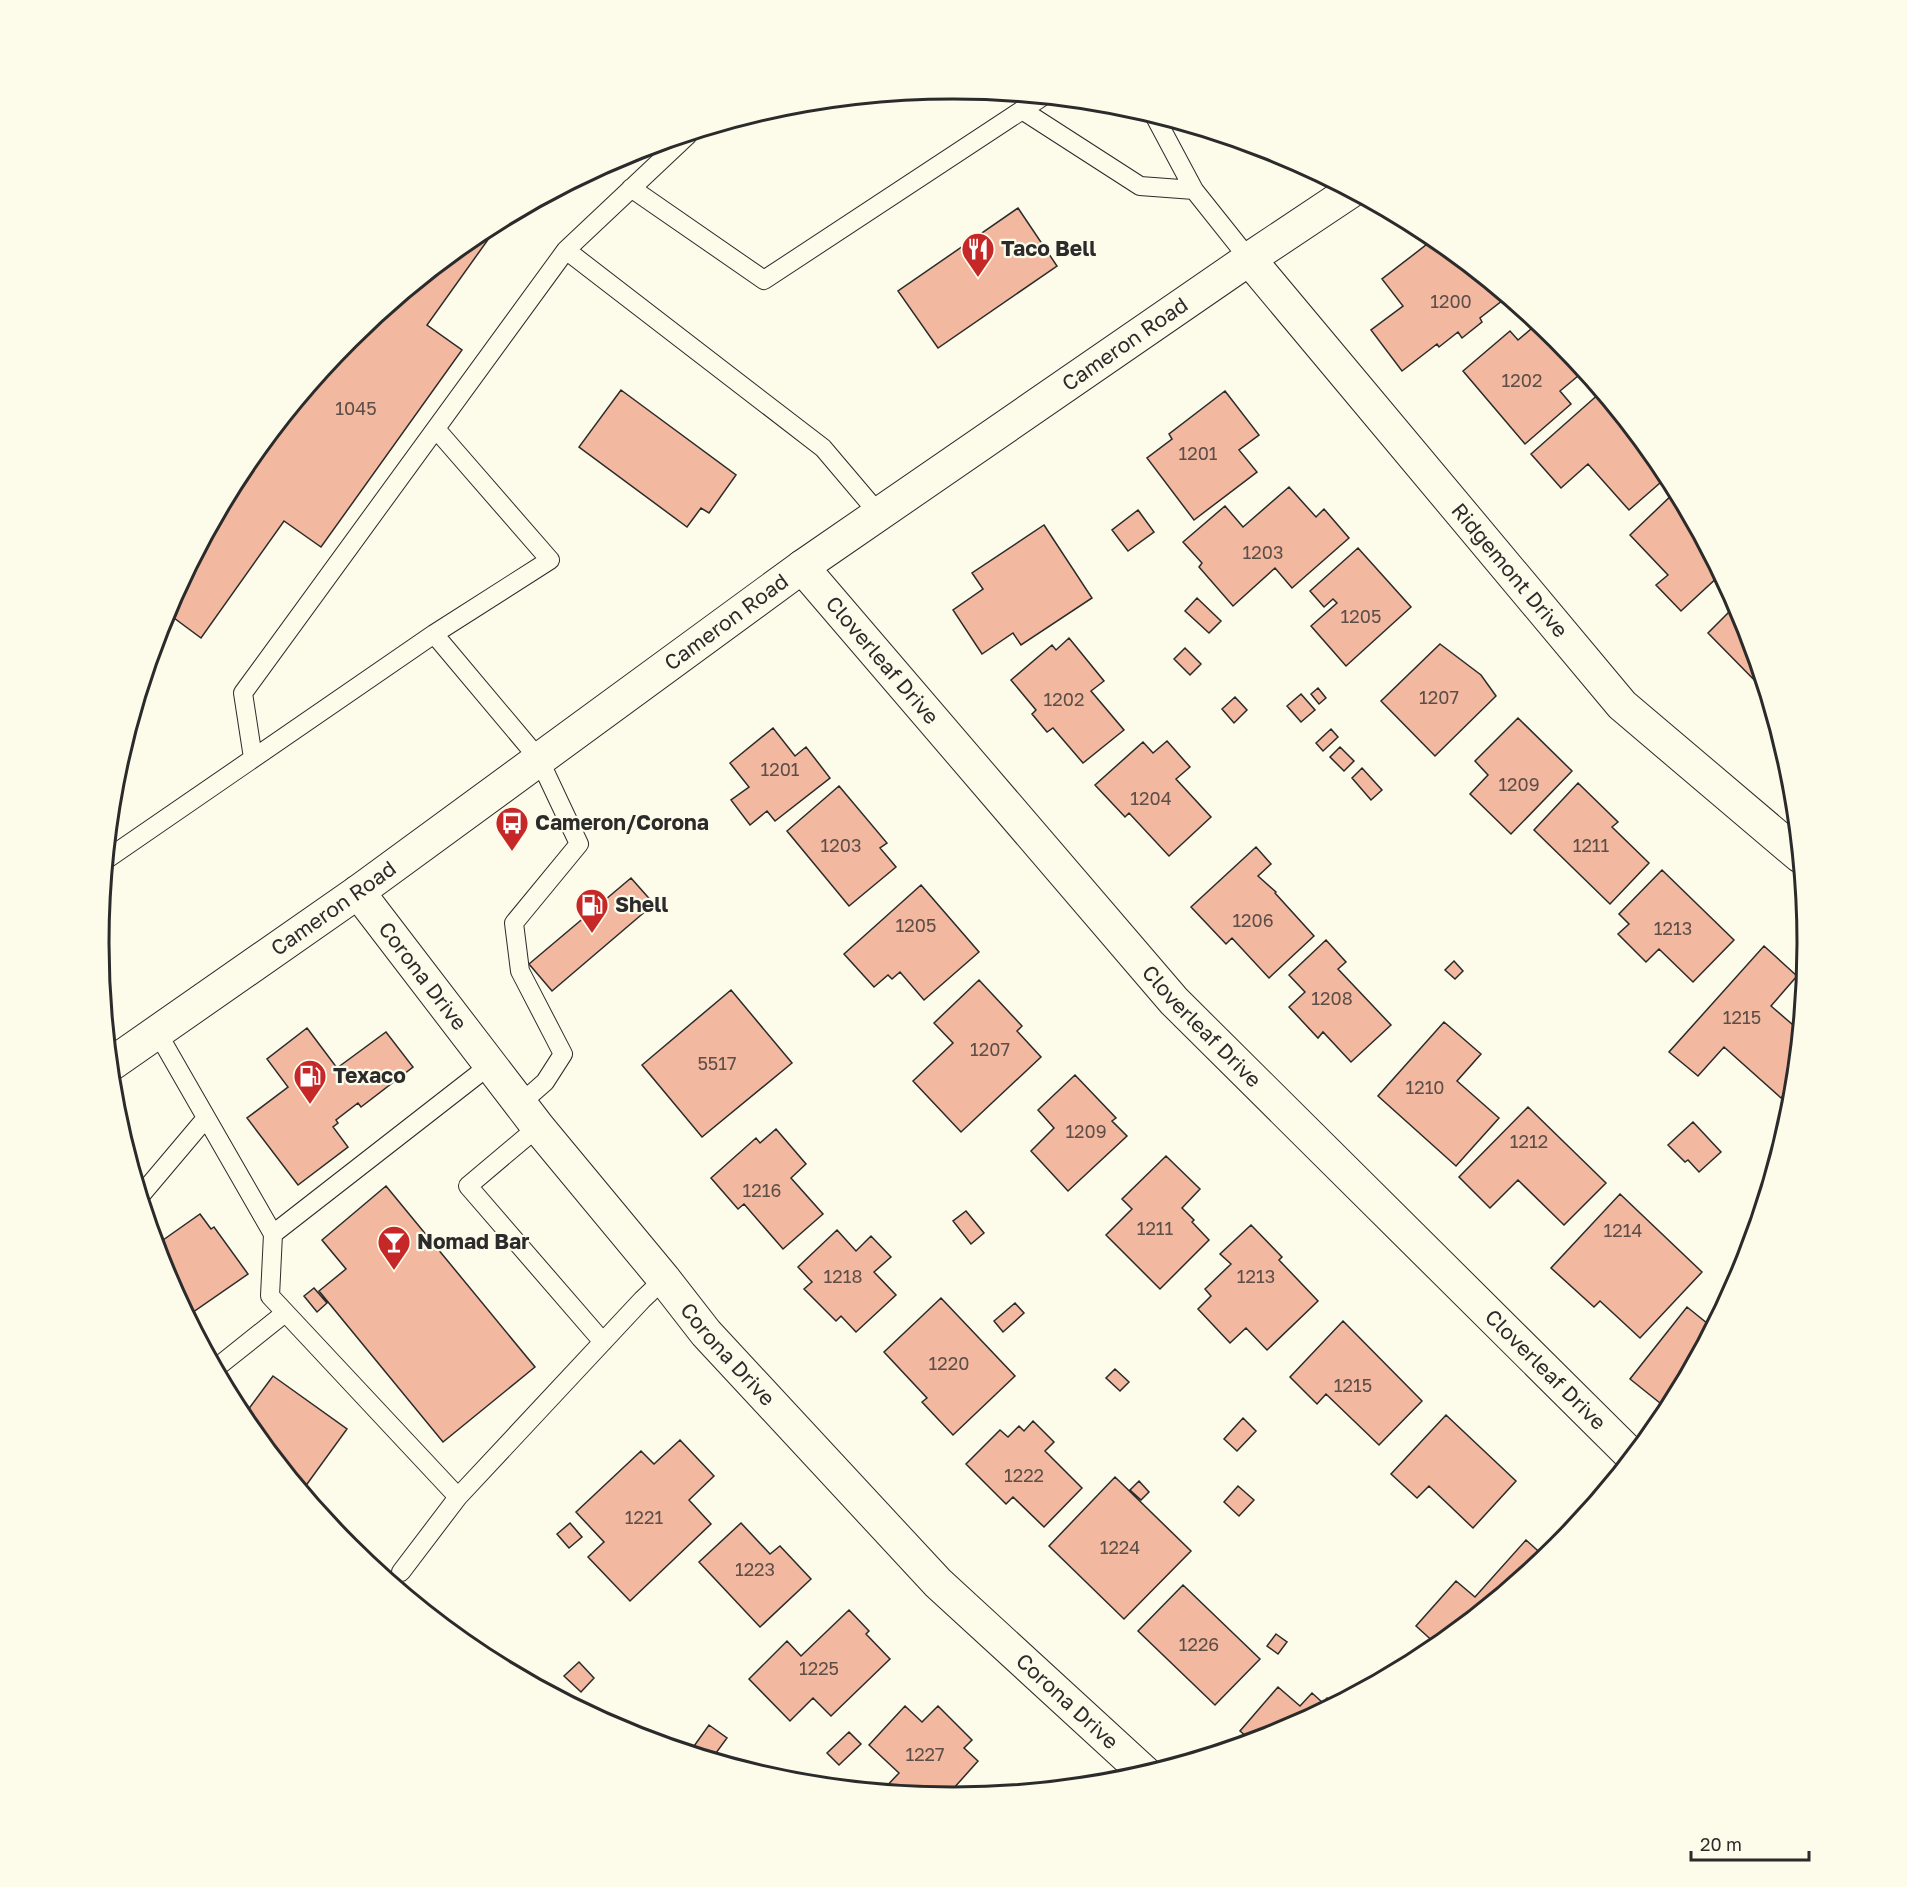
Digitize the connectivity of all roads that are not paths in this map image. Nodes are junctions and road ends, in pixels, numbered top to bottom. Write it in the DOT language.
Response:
graph roads {
  1 [pos="1033,103"];
  2 [pos="1022,110"];
  3 [pos="1159,125"];
  4 [pos="676,146"];
  5 [pos="631,188"];
  6 [pos="1194,190"];
  7 [pos="1344,195"];
  8 [pos="566,250"];
  9 [pos="1249,259"];
  10 [pos="436,429"];
  11 [pos="879,514"];
  12 [pos="802,567"];
  13 [pos="434,634"];
  14 [pos="253,758"];
  15 [pos="539,759"];
  16 [pos="1793,850"];
  17 [pos="114,854"];
  18 [pos="358,892"];
  19 [pos="157,1032"];
  20 [pos="117,1060"];
  21 [pos="490,1065"];
  22 [pos="529,1115"];
  23 [pos="206,1118"];
  24 [pos="146,1189"];
  25 [pos="273,1233"];
  26 [pos="664,1279"];
  27 [pos="285,1313"];
  28 [pos="603,1342"];
  29 [pos="221,1364"];
  30 [pos="1628,1452"];
  31 [pos="458,1497"];
  32 [pos="401,1572"];
  33 [pos="1138,1767"];
  1 -- 2 [label="lane"];
  2 -- 5 [label="lane"];
  2 -- 6 [label="lane"];
  3 -- 6 [label="lane"];
  4 -- 5 [label="lane"];
  5 -- 8 [label="lane"];
  6 -- 9 [label="lane"];
  7 -- 9 [label="street, Cameron Road"];
  8 -- 10 [label="lane"];
  8 -- 11 [label="lane"];
  9 -- 11 [label="street, Cameron Road"];
  9 -- 16 [label="street, Ridgemont Drive"];
  10 -- 13 [label="lane"];
  10 -- 14 [label="lane"];
  11 -- 12 [label="street, Cameron Road"];
  12 -- 15 [label="street, Cameron Road"];
  12 -- 30 [label="street, Cloverleaf Drive"];
  13 -- 14 [label="lane"];
  13 -- 15 [label="lane"];
  14 -- 17 [label="lane"];
  15 -- 18 [label="street, Cameron Road"];
  15 -- 22 [label="lane"];
  18 -- 19 [label="street, Cameron Road"];
  18 -- 21 [label="street, Corona Drive"];
  19 -- 20 [label="street, Cameron Road"];
  19 -- 23 [label="lane"];
  21 -- 22 [label="street, Corona Drive"];
  21 -- 25 [label="lane"];
  22 -- 26 [label="street, Corona Drive"];
  22 -- 28 [label="lane"];
  23 -- 24 [label="lane"];
  23 -- 25 [label="lane"];
  25 -- 27 [label="lane"];
  26 -- 28 [label="lane"];
  26 -- 33 [label="street, Corona Drive"];
  27 -- 29 [label="lane"];
  27 -- 31 [label="lane"];
  28 -- 31 [label="lane"];
  31 -- 32 [label="lane"];
}
